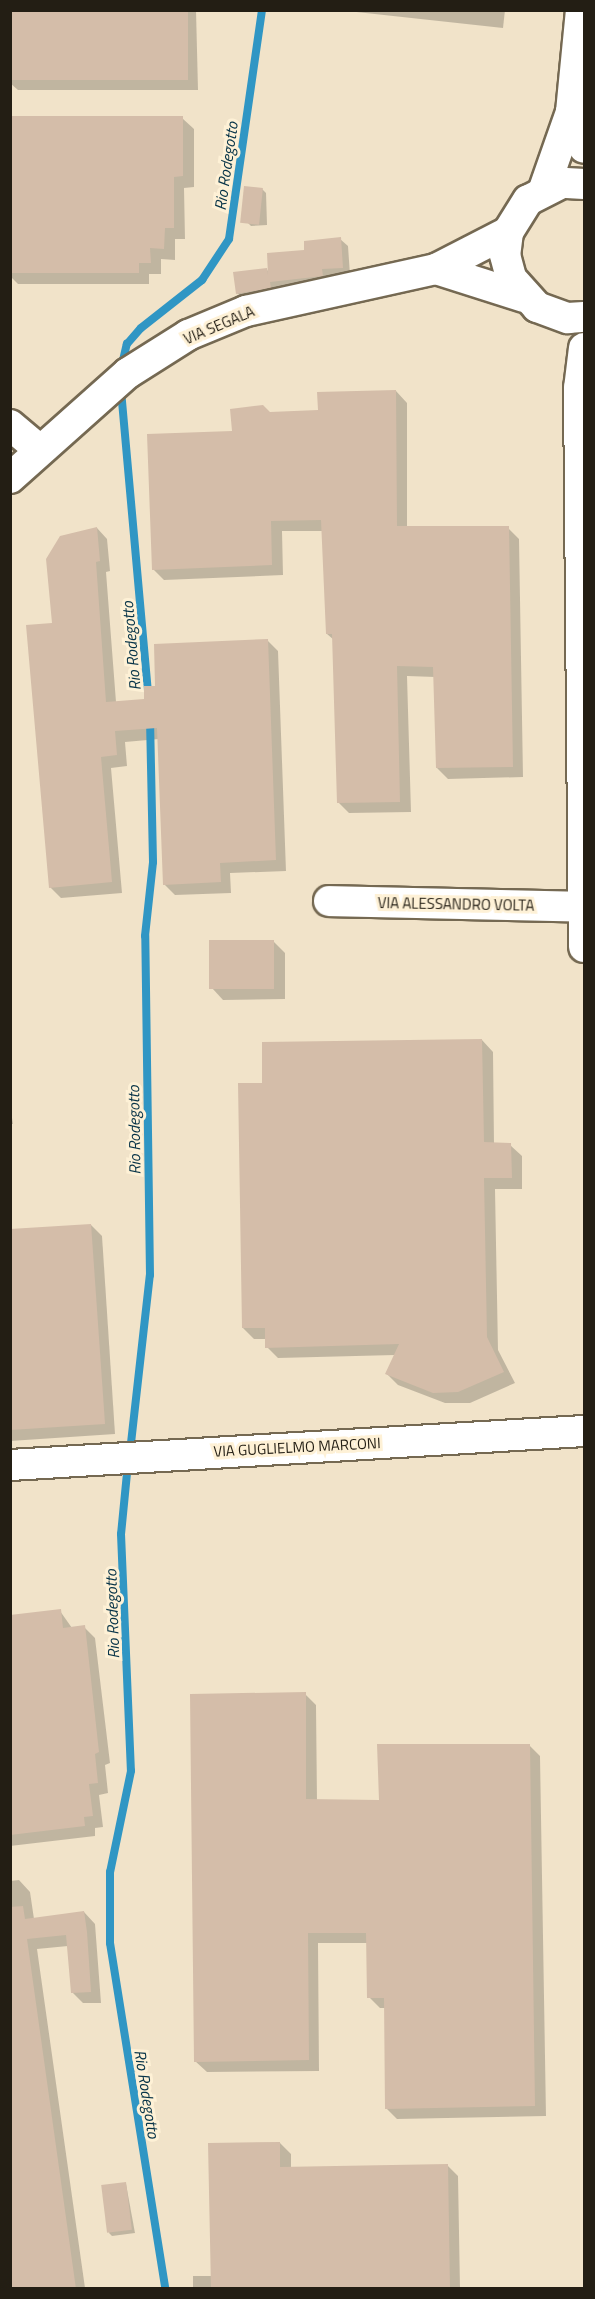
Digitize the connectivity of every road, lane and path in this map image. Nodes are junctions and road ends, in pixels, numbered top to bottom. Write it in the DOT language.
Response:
graph roads {
  1 [pos="581,10"];
  2 [pos="571,112"];
  3 [pos="585,148"];
  4 [pos="585,184"];
  5 [pos="544,189"];
  6 [pos="508,232"];
  7 [pos="436,269"];
  8 [pos="524,297"];
  9 [pos="551,314"];
  10 [pos="585,317"];
  11 [pos="585,348"];
  12 [pos="579,387"];
  13 [pos="10,425"];
  14 [pos="39,449"];
  15 [pos="10,478"];
  16 [pos="329,901"];
  17 [pos="584,907"];
  18 [pos="585,947"];
  19 [pos="585,1431"];
  20 [pos="10,1465"];
  1 -- 2 [label="street"];
  2 -- 3 [label="street"];
  2 -- 5 [label="street"];
  4 -- 5 [label="street"];
  5 -- 6 [label="street"];
  6 -- 7 [label="street, VIA SEGALA"];
  6 -- 8 [label="street"];
  7 -- 8 [label="street"];
  7 -- 14 [label="street, VIA SEGALA"];
  8 -- 9 [label="street"];
  9 -- 10 [label="street"];
  9 -- 12 [label="street"];
  11 -- 12 [label="street"];
  12 -- 17 [label="street"];
  13 -- 14 [label="street"];
  14 -- 15 [label="street, VIA SEGALA"];
  16 -- 17 [label="street, VIA ALESSANDRO VOLTA"];
  17 -- 18 [label="street"];
  19 -- 20 [label="street, VIA GUGLIELMO MARCONI"];
}
